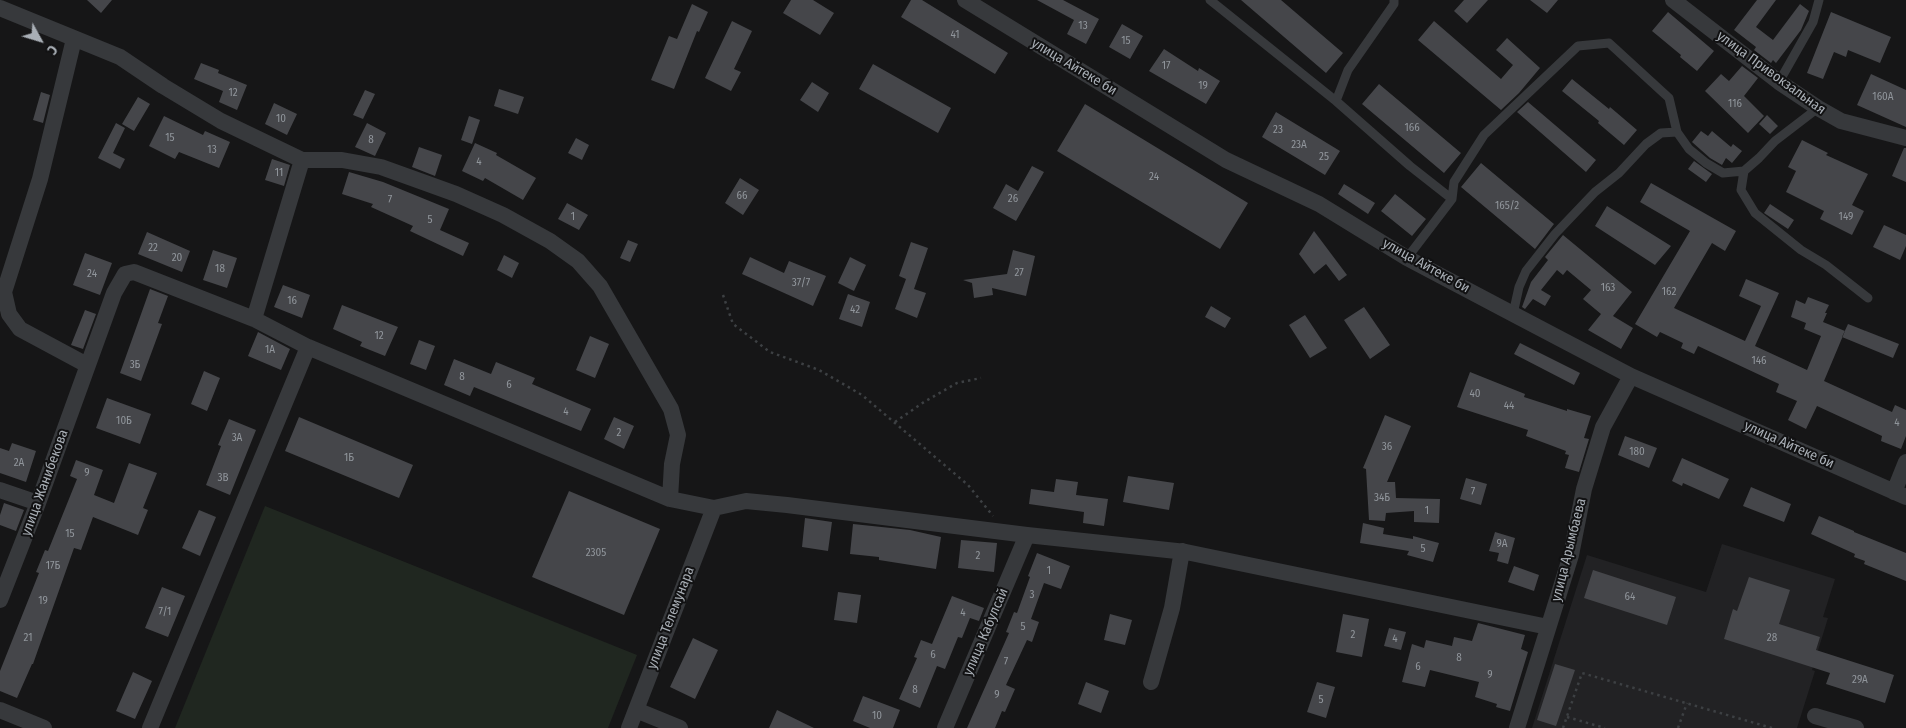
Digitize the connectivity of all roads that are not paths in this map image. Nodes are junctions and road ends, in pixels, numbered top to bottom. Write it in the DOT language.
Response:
graph roads {
  1 [pos="965,0"];
  2 [pos="1210,0"];
  3 [pos="1394,0"];
  4 [pos="1673,0"];
  5 [pos="1819,0"];
  6 [pos="0,8"];
  7 [pos="74,39"];
  8 [pos="1779,82"];
  9 [pos="1336,101"];
  10 [pos="1818,108"];
  11 [pos="1677,132"];
  12 [pos="1906,138"];
  13 [pos="302,160"];
  14 [pos="1744,170"];
  15 [pos="1452,199"];
  16 [pos="1407,258"];
  17 [pos="2,291"];
  18 [pos="1868,298"];
  19 [pos="1513,314"];
  20 [pos="254,319"];
  21 [pos="308,347"];
  22 [pos="88,365"];
  23 [pos="1631,376"];
  24 [pos="1906,462"];
  25 [pos="0,490"];
  26 [pos="1900,494"];
  27 [pos="670,499"];
  28 [pos="38,503"];
  29 [pos="714,508"];
  30 [pos="1027,535"];
  31 [pos="1184,552"];
  32 [pos="0,600"];
  33 [pos="1548,627"];
  34 [pos="1151,682"];
  35 [pos="0,710"];
  36 [pos="636,710"];
  37 [pos="1816,716"];
  38 [pos="44,728"];
  39 [pos="150,728"];
  40 [pos="629,728"];
  41 [pos="680,728"];
  42 [pos="945,728"];
  43 [pos="1517,728"];
  44 [pos="1856,728"];
  1 -- 16 [label="street, улица Айтеке би"];
  2 -- 9 [label="lane"];
  3 -- 9 [label="lane"];
  4 -- 8 [label="street, улица Привокзальная"];
  5 -- 8 [label="lane"];
  6 -- 7 [label="street"];
  7 -- 13 [label="street"];
  7 -- 17 [label="street"];
  8 -- 10 [label="street, улица Привокзальная"];
  9 -- 15 [label="lane"];
  10 -- 12 [label="street, улица Привокзальная"];
  10 -- 14 [label="lane"];
  11 -- 14 [label="lane"];
  11 -- 15 [label="lane"];
  11 -- 19 [label="lane"];
  13 -- 20 [label="street"];
  13 -- 27 [label="street"];
  14 -- 18 [label="lane"];
  15 -- 16 [label="lane"];
  16 -- 19 [label="street, улица Айтеке би"];
  17 -- 22 [label="street"];
  19 -- 23 [label="street, улица Айтеке би"];
  20 -- 21 [label="street"];
  20 -- 22 [label="street, улица Жанибекова"];
  21 -- 27 [label="street"];
  21 -- 39 [label="street"];
  22 -- 28 [label="street, улица Жанибекова"];
  23 -- 26 [label="street, улица Айтеке би"];
  23 -- 33 [label="street, улица Арымбаева"];
  24 -- 26 [label="street"];
  25 -- 28 [label="street"];
  27 -- 29 [label="street"];
  28 -- 32 [label="street, улица Жанибекова"];
  29 -- 30 [label="street"];
  29 -- 36 [label="street, улица Телемунара"];
  30 -- 31 [label="street"];
  30 -- 42 [label="street, улица Кабулсай"];
  31 -- 33 [label="street"];
  31 -- 34 [label="street"];
  33 -- 43 [label="street, улица Арымбаева"];
  35 -- 38 [label="street"];
  36 -- 40 [label="street, улица Телемунара"];
  36 -- 41 [label="street"];
  37 -- 44 [label="street"];
}
